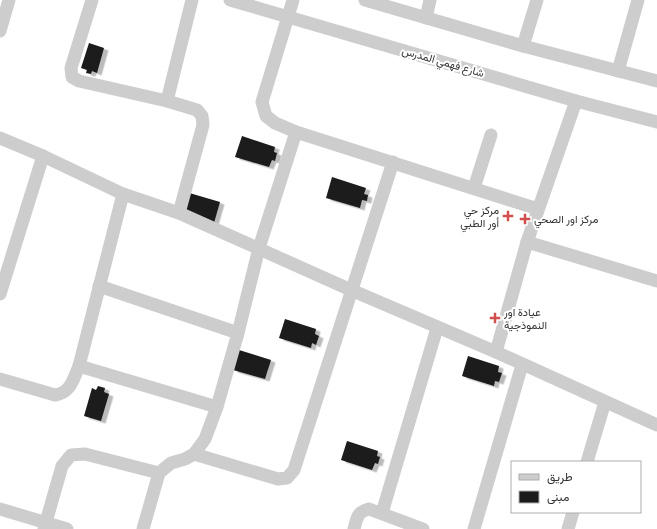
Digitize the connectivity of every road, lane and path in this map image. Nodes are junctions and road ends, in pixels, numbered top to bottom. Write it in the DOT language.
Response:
graph roads {
  1 [pos="9,0"];
  2 [pos="92,0"];
  3 [pos="192,0"];
  4 [pos="230,0"];
  5 [pos="293,0"];
  6 [pos="365,0"];
  7 [pos="430,0"];
  8 [pos="537,0"];
  9 [pos="638,0"];
  10 [pos="288,17"];
  11 [pos="426,18"];
  12 [pos="0,31"];
  13 [pos="523,46"];
  14 [pos="618,71"];
  15 [pos="657,81"];
  16 [pos="167,101"];
  17 [pos="576,101"];
  18 [pos="657,122"];
  19 [pos="296,132"];
  20 [pos="491,135"];
  21 [pos="0,138"];
  22 [pos="43,156"];
  23 [pos="393,162"];
  24 [pos="474,188"];
  25 [pos="123,194"];
  26 [pos="538,209"];
  27 [pos="179,213"];
  28 [pos="528,242"];
  29 [pos="259,248"];
  30 [pos="657,281"];
  31 [pos="99,286"];
  32 [pos="351,290"];
  33 [pos="0,294"];
  34 [pos="437,328"];
  35 [pos="238,333"];
  36 [pos="496,352"];
  37 [pos="522,365"];
  38 [pos="79,366"];
  39 [pos="0,379"];
  40 [pos="605,402"];
  41 [pos="217,407"];
  42 [pos="657,425"];
  43 [pos="194,454"];
  44 [pos="587,461"];
  45 [pos="159,473"];
  46 [pos="0,509"];
  47 [pos="382,513"];
  48 [pos="573,513"];
  49 [pos="45,526"];
  50 [pos="67,529"];
  51 [pos="143,529"];
  52 [pos="354,529"];
  53 [pos="423,529"];
  54 [pos="474,529"];
  55 [pos="568,529"];
  1 -- 12 [label="street"];
  2 -- 16 [label="street"];
  3 -- 16 [label="street"];
  4 -- 10 [label="street, شارع فهمي المدرس"];
  5 -- 10 [label="street"];
  6 -- 11 [label="street"];
  7 -- 11 [label="street"];
  8 -- 13 [label="street"];
  9 -- 14 [label="street"];
  10 -- 17 [label="street, شارع فهمي المدرس"];
  10 -- 19 [label="street"];
  11 -- 13 [label="street"];
  13 -- 14 [label="street"];
  14 -- 15 [label="street"];
  16 -- 27 [label="street"];
  17 -- 18 [label="street, شارع فهمي المدرس"];
  17 -- 26 [label="street"];
  19 -- 23 [label="street"];
  19 -- 29 [label="street"];
  20 -- 24 [label="street"];
  21 -- 22 [label="street"];
  22 -- 25 [label="street"];
  22 -- 33 [label="street"];
  23 -- 24 [label="street"];
  23 -- 32 [label="street"];
  24 -- 26 [label="street"];
  25 -- 27 [label="street"];
  25 -- 31 [label="street"];
  26 -- 28 [label="street"];
  27 -- 29 [label="street"];
  28 -- 30 [label="street"];
  28 -- 36 [label="street"];
  29 -- 32 [label="street"];
  29 -- 35 [label="street"];
  31 -- 35 [label="street"];
  31 -- 38 [label="street"];
  32 -- 34 [label="street"];
  32 -- 43 [label="street"];
  34 -- 36 [label="street"];
  34 -- 47 [label="street"];
  35 -- 41 [label="street"];
  36 -- 37 [label="street"];
  37 -- 40 [label="street"];
  37 -- 54 [label="street"];
  38 -- 39 [label="street"];
  38 -- 41 [label="street"];
  40 -- 42 [label="street"];
  40 -- 44 [label="street"];
  41 -- 43 [label="street"];
  43 -- 45 [label="street"];
  45 -- 49 [label="street"];
  45 -- 51 [label="street"];
  46 -- 49 [label="street"];
  47 -- 52 [label="street"];
  47 -- 53 [label="street"];
  48 -- 55 [label="street"];
  49 -- 50 [label="street"];
}
